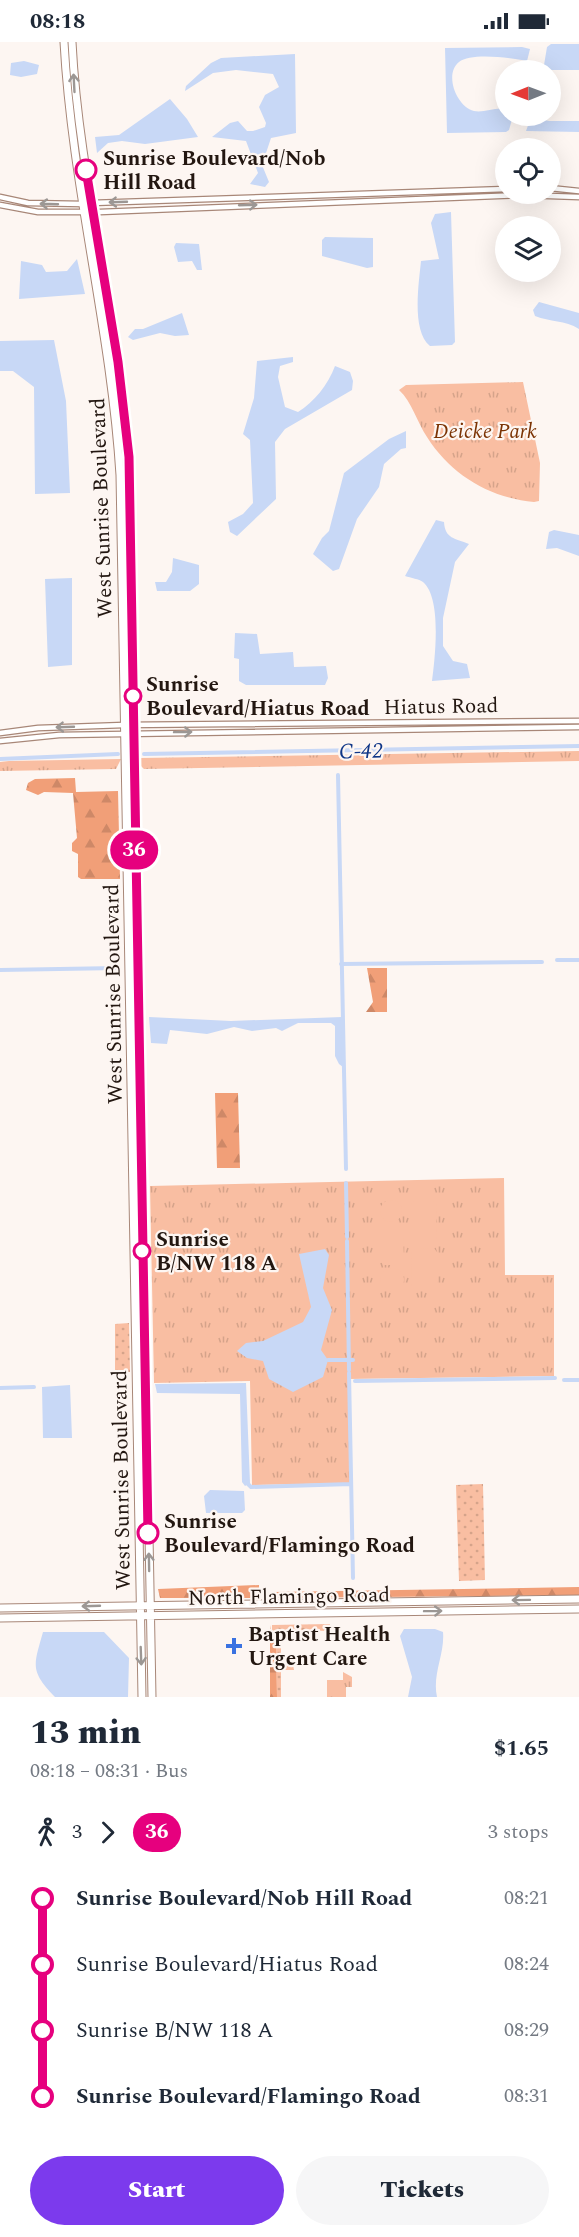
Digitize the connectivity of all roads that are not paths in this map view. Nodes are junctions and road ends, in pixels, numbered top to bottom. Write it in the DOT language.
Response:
graph roads {
  1 [pos="63,42"];
  2 [pos="72,42"];
  3 [pos="495,189"];
  4 [pos="561,189"];
  5 [pos="579,191"];
  6 [pos="0,197"];
  7 [pos="579,197"];
  8 [pos="92,203"];
  9 [pos="82,204"];
  10 [pos="0,205"];
  11 [pos="83,212"];
  12 [pos="93,212"];
  13 [pos="579,721"];
  14 [pos="579,727"];
  15 [pos="124,729"];
  16 [pos="133,729"];
  17 [pos="0,732"];
  18 [pos="0,741"];
  19 [pos="579,1599"];
  20 [pos="140,1604"];
  21 [pos="150,1604"];
  22 [pos="0,1608"];
  23 [pos="579,1609"];
  24 [pos="150,1614"];
  25 [pos="140,1615"];
  26 [pos="0,1618"];
  27 [pos="142,1697"];
  28 [pos="152,1697"];
  1 -- 9 [label="highway, West Sunrise Boulevard"];
  8 -- 2 [label="highway, West Sunrise Boulevard, one-way"];
  3 -- 8 [label="main road, one-way"];
  4 -- 5 [label="main road"];
  9 -- 6 [label="main road, one-way"];
  12 -- 7 [label="main road, one-way"];
  8 -- 9 [label="main road"];
  8 -- 12 [label="highway, West Sunrise Boulevard"];
  9 -- 11 [label="highway, West Sunrise Boulevard"];
  10 -- 11 [label="main road"];
  11 -- 12 [label="main road"];
  11 -- 15 [label="highway, West Sunrise Boulevard"];
  12 -- 16 [label="highway, West Sunrise Boulevard"];
  13 -- 16 [label="main road, Hiatus Road"];
  16 -- 14 [label="main road, Hiatus Road, one-way"];
  15 -- 16 [label="main road, Hiatus Road"];
  15 -- 17 [label="main road, one-way"];
  15 -- 18 [label="main road"];
  15 -- 20 [label="highway, West Sunrise Boulevard"];
  21 -- 16 [label="highway, West Sunrise Boulevard, one-way"];
  19 -- 21 [label="highway, North Flamingo Road, one-way"];
  20 -- 21 [label="highway, North Flamingo Road"];
  20 -- 22 [label="highway, North Flamingo Road, one-way"];
  20 -- 25 [label="highway, West Sunrise Boulevard"];
  21 -- 24 [label="highway, West Sunrise Boulevard"];
  24 -- 23 [label="highway, North Flamingo Road, one-way"];
  24 -- 25 [label="highway, North Flamingo Road"];
  24 -- 28 [label="highway, West Sunrise Boulevard"];
  25 -- 26 [label="highway, North Flamingo Road"];
  25 -- 27 [label="highway, West Sunrise Boulevard, one-way"];
}
